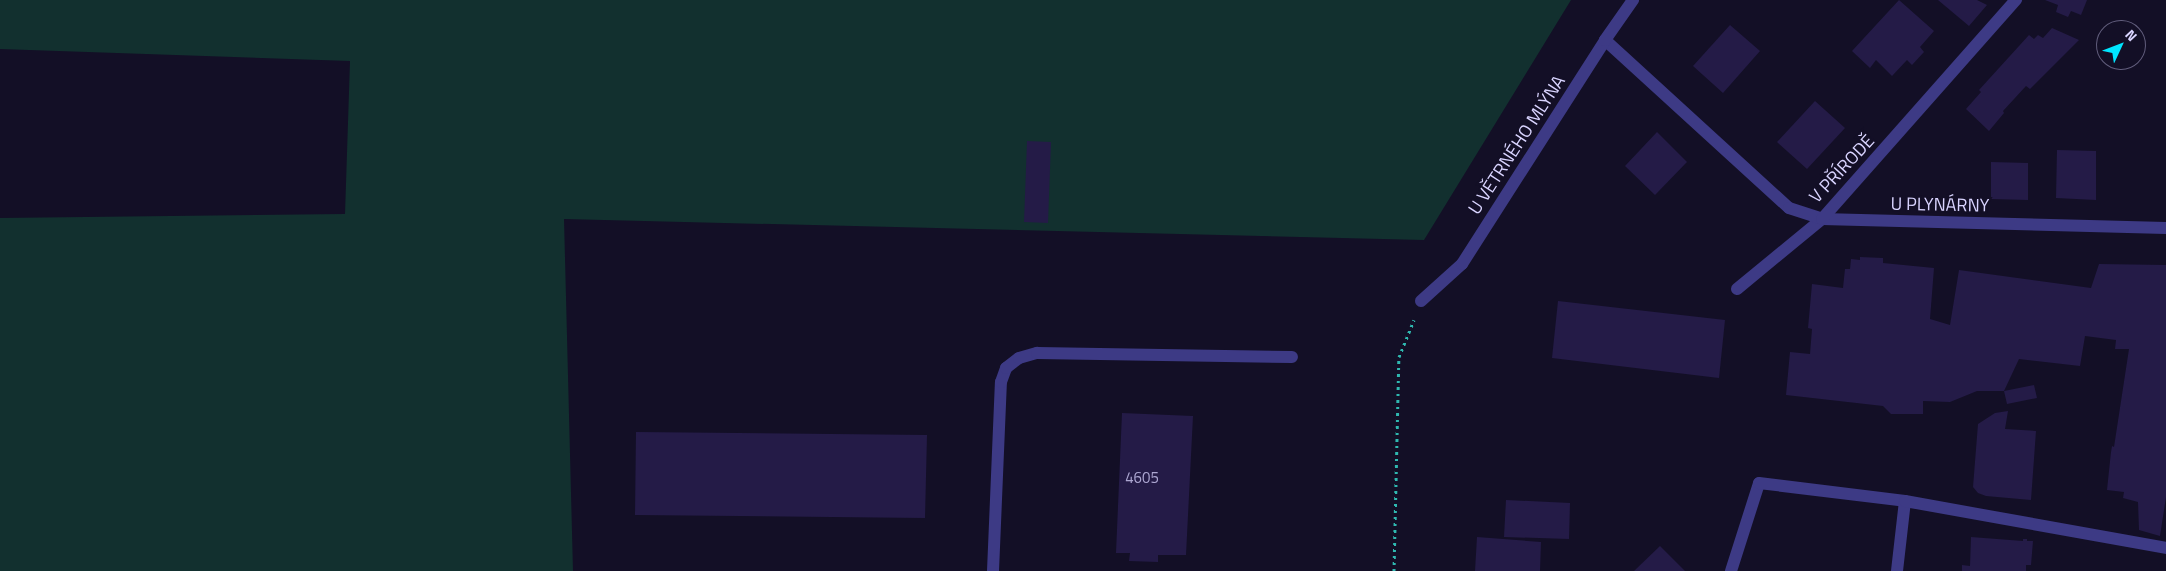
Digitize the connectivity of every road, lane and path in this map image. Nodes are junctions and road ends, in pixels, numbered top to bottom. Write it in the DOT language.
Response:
graph roads {
  1 [pos="1633,0"];
  2 [pos="2016,0"];
  3 [pos="1605,40"];
  4 [pos="1822,219"];
  5 [pos="2166,228"];
  6 [pos="1738,289"];
  7 [pos="1422,301"];
  8 [pos="1292,357"];
  9 [pos="1905,501"];
  10 [pos="2166,548"];
  11 [pos="993,571"];
  12 [pos="1394,571"];
  13 [pos="1731,571"];
  14 [pos="1897,571"];
  1 -- 3 [label="street, U VĚTRNÉHO MLÝNA"];
  2 -- 4 [label="street, V PŘÍRODĚ"];
  3 -- 4 [label="street, V PŘÍRODĚ"];
  3 -- 7 [label="street, U VĚTRNÉHO MLÝNA"];
  4 -- 5 [label="street, U PLYNÁRNY"];
  4 -- 6 [label="street"];
  7 -- 12 [label="path"];
  8 -- 11 [label="street"];
  9 -- 10 [label="street"];
  9 -- 13 [label="street"];
  9 -- 14 [label="street"];
}
